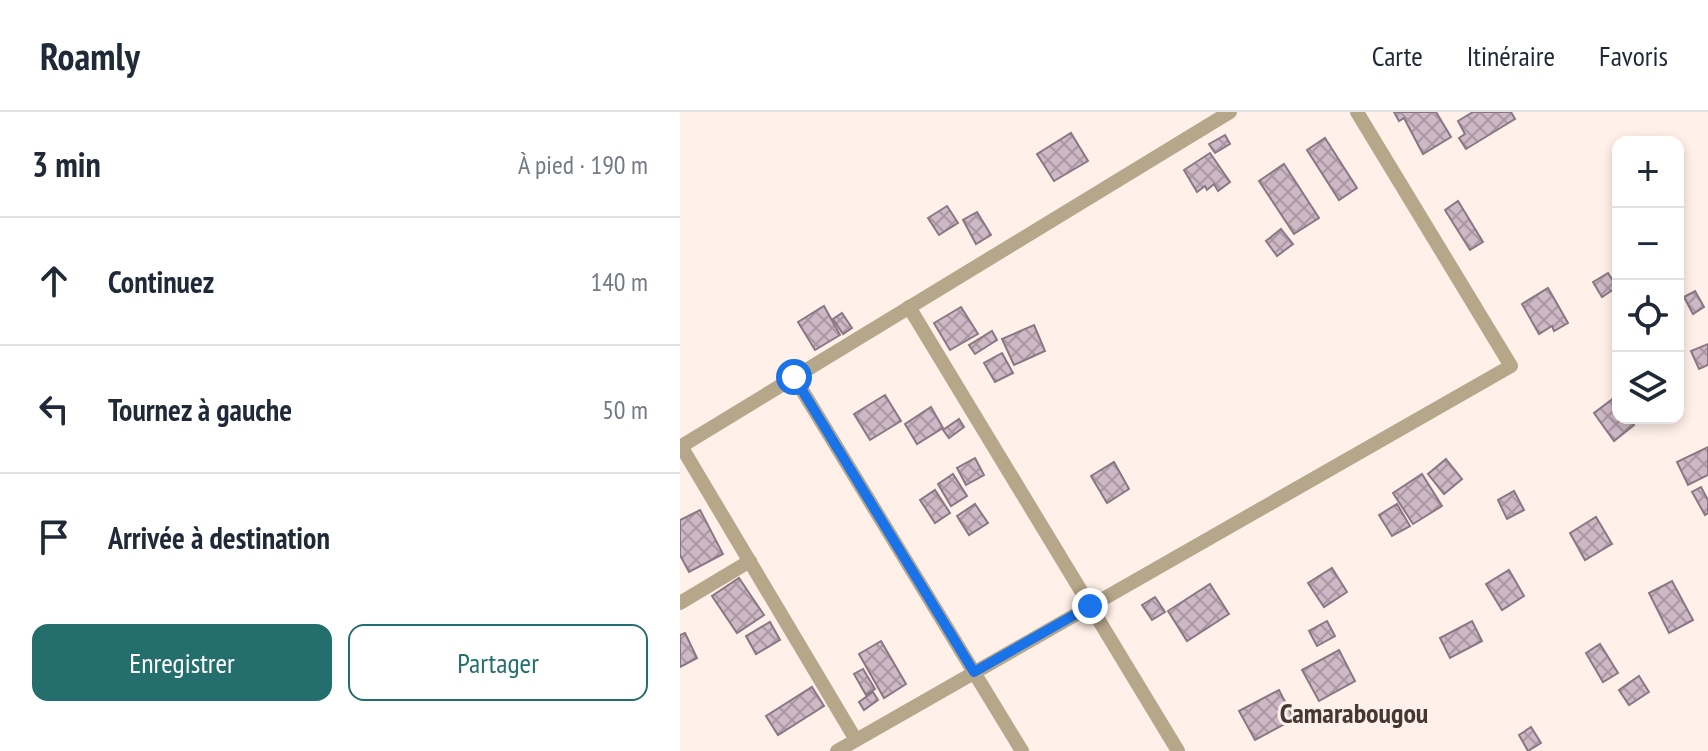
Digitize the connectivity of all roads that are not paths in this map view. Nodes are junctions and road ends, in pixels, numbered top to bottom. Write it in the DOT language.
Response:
graph roads {
  1 [pos="1230,112"];
  2 [pos="1357,112"];
  3 [pos="909,307"];
  4 [pos="794,377"];
  5 [pos="681,446"];
  6 [pos="750,561"];
  7 [pos="680,603"];
  8 [pos="1090,606"];
  9 [pos="974,672"];
  10 [pos="856,740"];
  11 [pos="837,751"];
  12 [pos="1022,751"];
  13 [pos="1178,751"];
  1 -- 3 [label="street"];
  2 -- 8 [label="street"];
  3 -- 4 [label="street"];
  3 -- 8 [label="street"];
  4 -- 5 [label="street"];
  4 -- 9 [label="street"];
  5 -- 6 [label="street"];
  6 -- 7 [label="street"];
  6 -- 10 [label="street"];
  8 -- 9 [label="street"];
  8 -- 13 [label="street"];
  9 -- 10 [label="street"];
  9 -- 12 [label="street"];
  10 -- 11 [label="street"];
}
